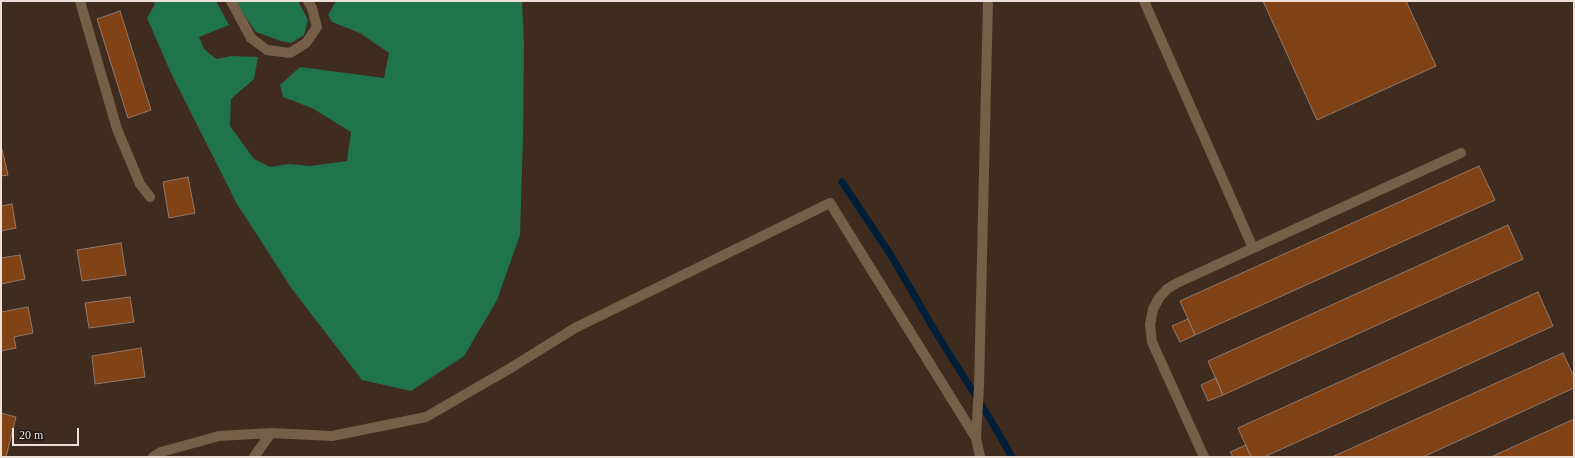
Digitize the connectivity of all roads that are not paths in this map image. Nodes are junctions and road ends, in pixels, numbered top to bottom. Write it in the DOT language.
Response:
graph roads {
  1 [pos="80,1"];
  2 [pos="231,1"];
  3 [pos="308,1"];
  4 [pos="988,1"];
  5 [pos="1144,1"];
  6 [pos="1461,153"];
  7 [pos="150,197"];
  8 [pos="1253,248"];
  9 [pos="270,433"];
  10 [pos="976,438"];
  11 [pos="153,457"];
  12 [pos="254,457"];
  13 [pos="980,457"];
  14 [pos="1204,457"];
  1 -- 7 [label="street"];
  2 -- 3 [label="street"];
  4 -- 10 [label="street"];
  5 -- 8 [label="street"];
  6 -- 8 [label="street"];
  8 -- 14 [label="street"];
  9 -- 10 [label="street"];
  9 -- 11 [label="street"];
  9 -- 12 [label="street"];
  10 -- 13 [label="street"];
}
